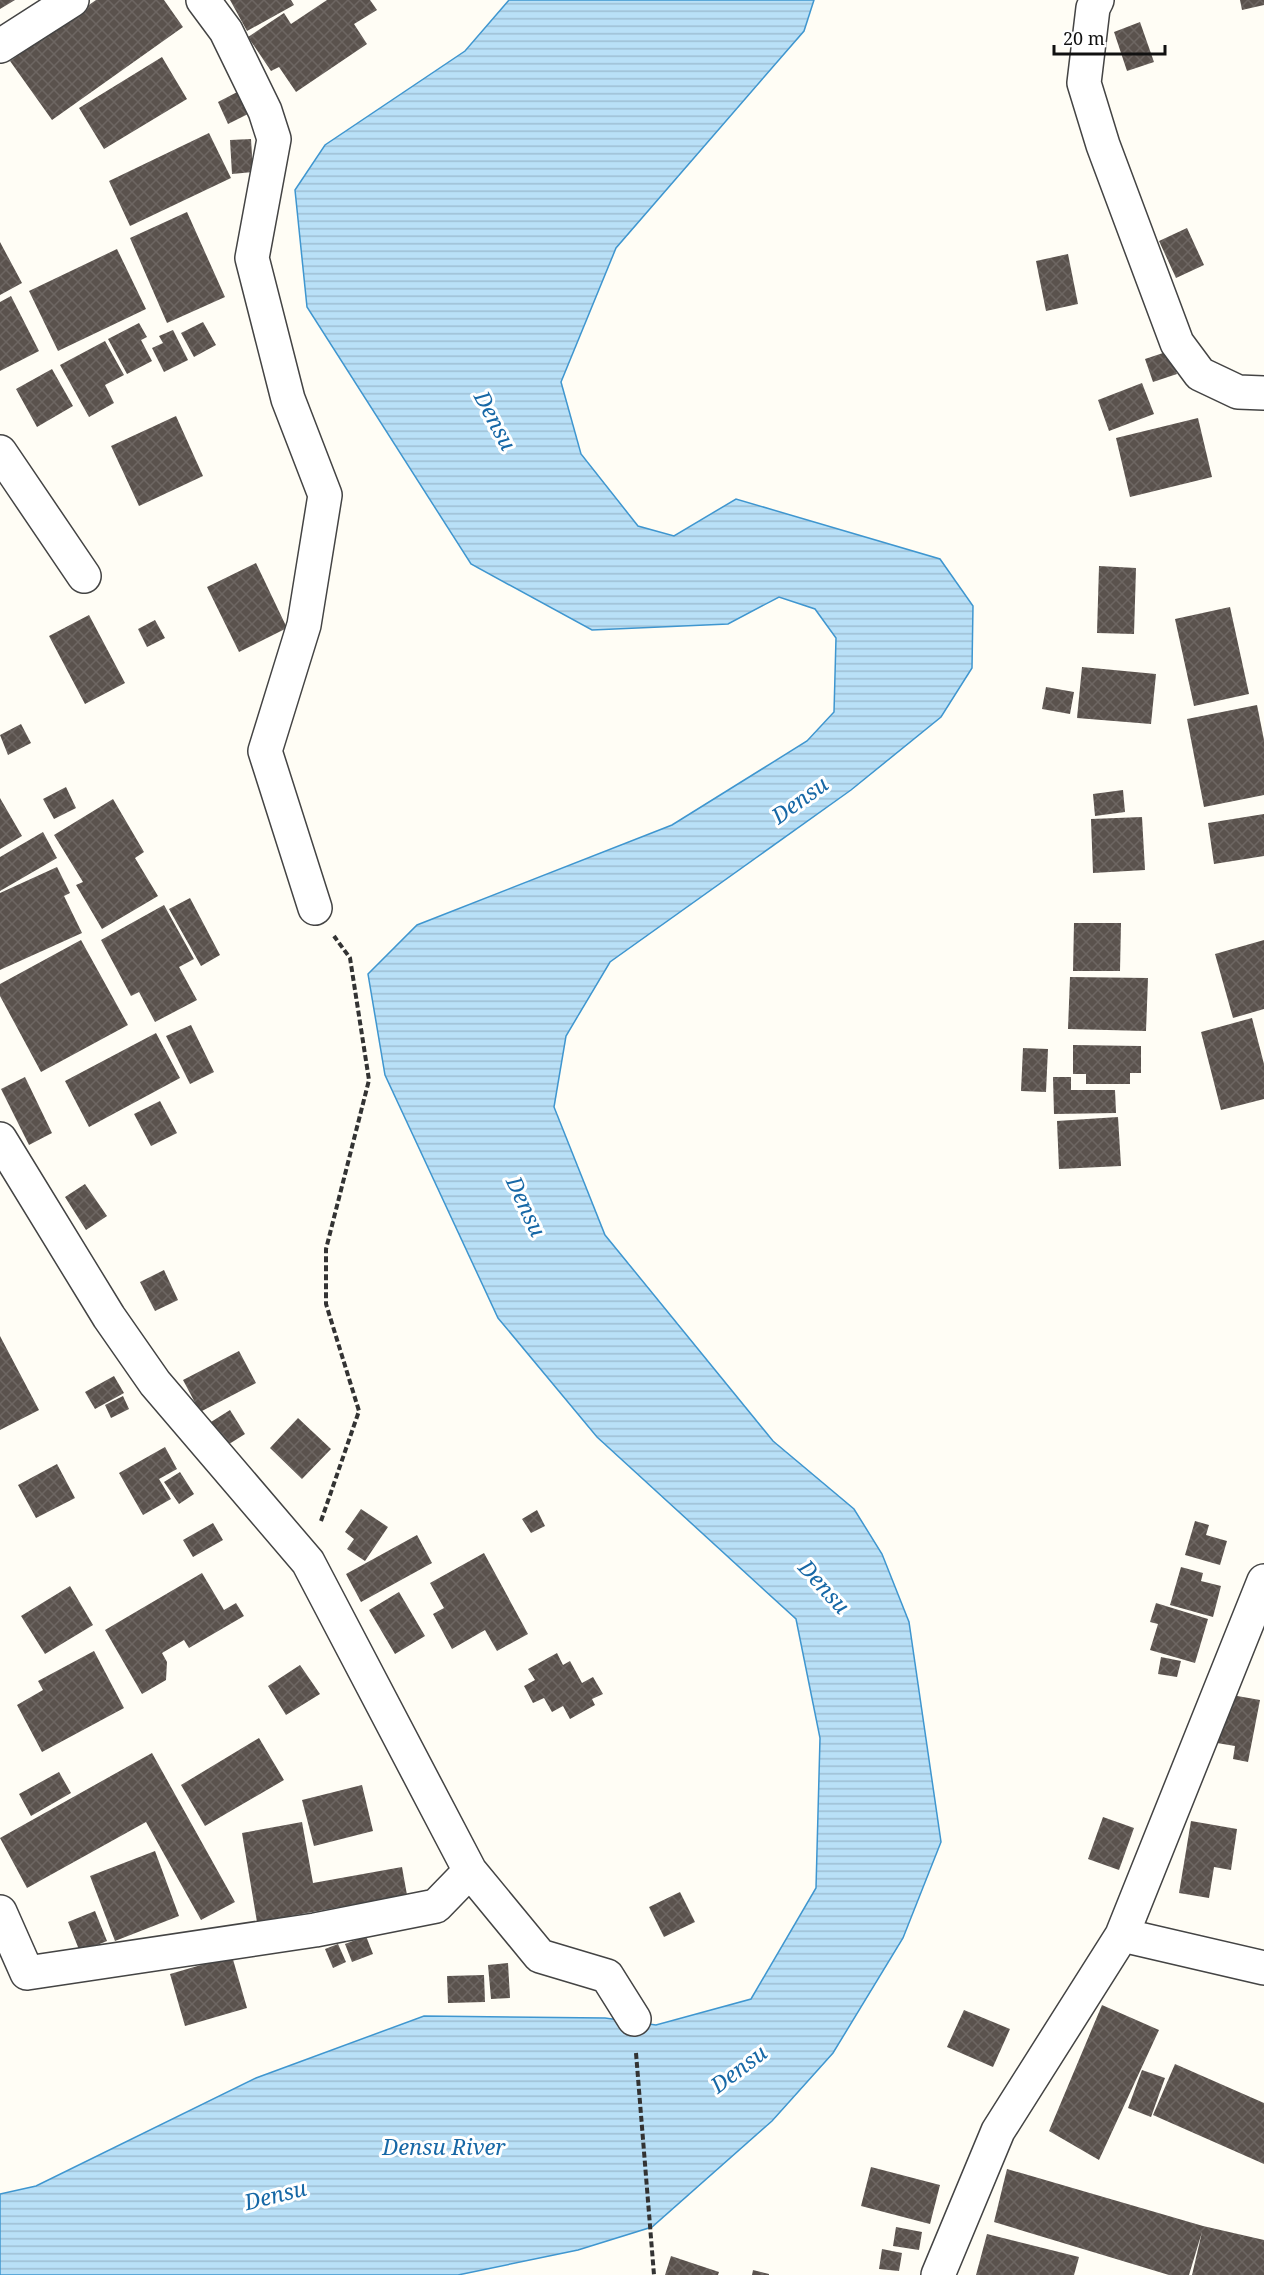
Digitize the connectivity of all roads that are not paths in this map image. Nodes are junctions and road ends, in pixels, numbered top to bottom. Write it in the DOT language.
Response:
graph roads {
  1 [pos="72,0"];
  2 [pos="203,0"];
  3 [pos="1097,0"];
  4 [pos="0,46"];
  5 [pos="1264,393"];
  6 [pos="0,452"];
  7 [pos="84,576"];
  8 [pos="315,908"];
  9 [pos="0,1139"];
  10 [pos="1264,1581"];
  11 [pos="470,1871"];
  12 [pos="0,1912"];
  13 [pos="1122,1935"];
  14 [pos="1264,1968"];
  15 [pos="634,2019"];
  16 [pos="938,2275"];
  1 -- 4 [label="street"];
  2 -- 8 [label="street"];
  3 -- 5 [label="street"];
  6 -- 7 [label="street"];
  9 -- 11 [label="street"];
  10 -- 13 [label="street"];
  11 -- 12 [label="street"];
  11 -- 15 [label="street"];
  13 -- 14 [label="street"];
  13 -- 16 [label="street"];
}
